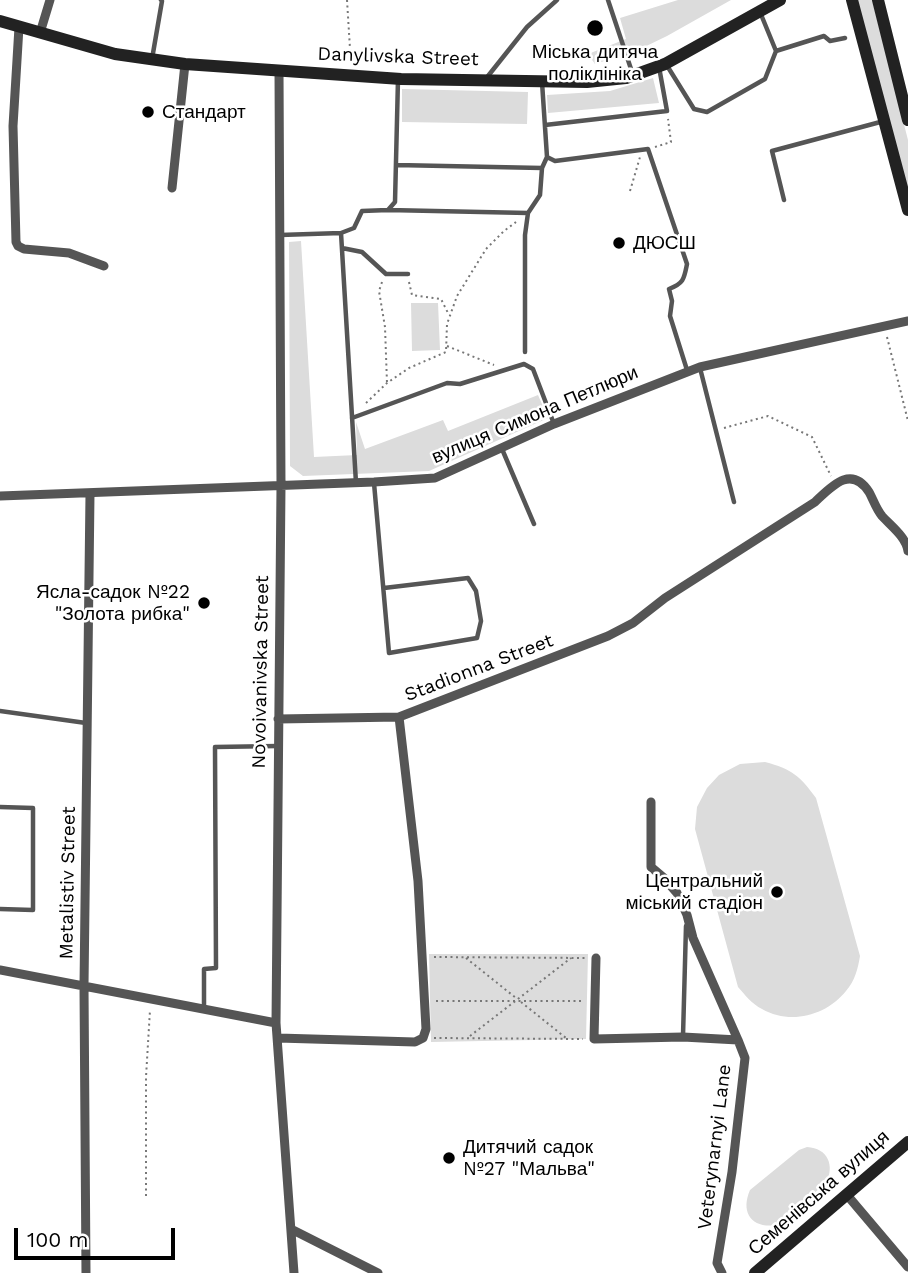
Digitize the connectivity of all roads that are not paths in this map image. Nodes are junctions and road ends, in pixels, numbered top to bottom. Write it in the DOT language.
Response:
graph roads {
  1 [pos="50,0"];
  2 [pos="161,0"];
  3 [pos="557,0"];
  4 [pos="608,0"];
  5 [pos="780,0"];
  6 [pos="852,0"];
  7 [pos="878,0"];
  8 [pos="760,11"];
  9 [pos="0,21"];
  10 [pos="19,27"];
  11 [pos="40,33"];
  12 [pos="845,38"];
  13 [pos="776,51"];
  14 [pos="151,60"];
  15 [pos="185,64"];
  16 [pos="662,65"];
  17 [pos="279,71"];
  18 [pos="633,76"];
  19 [pos="398,79"];
  20 [pos="485,80"];
  21 [pos="542,81"];
  22 [pos="885,120"];
  23 [pos="908,120"];
  24 [pos="545,125"];
  25 [pos="547,157"];
  26 [pos="396,165"];
  27 [pos="542,168"];
  28 [pos="172,188"];
  29 [pos="784,200"];
  30 [pos="908,209"];
  31 [pos="388,210"];
  32 [pos="528,213"];
  33 [pos="341,233"];
  34 [pos="280,235"];
  35 [pos="342,248"];
  36 [pos="104,266"];
  37 [pos="408,274"];
  38 [pos="908,321"];
  39 [pos="526,352"];
  40 [pos="700,367"];
  41 [pos="687,371"];
  42 [pos="352,418"];
  43 [pos="554,424"];
  44 [pos="502,448"];
  45 [pos="374,482"];
  46 [pos="356,483"];
  47 [pos="281,486"];
  48 [pos="90,494"];
  49 [pos="0,496"];
  50 [pos="734,502"];
  51 [pos="534,524"];
  52 [pos="908,551"];
  53 [pos="384,588"];
  54 [pos="0,711"];
  55 [pos="399,717"];
  56 [pos="278,719"];
  57 [pos="88,723"];
  58 [pos="278,746"];
  59 [pos="652,802"];
  60 [pos="0,807"];
  61 [pos="0,909"];
  62 [pos="687,915"];
  63 [pos="596,958"];
  64 [pos="0,970"];
  65 [pos="84,986"];
  66 [pos="204,1009"];
  67 [pos="276,1023"];
  68 [pos="683,1037"];
  69 [pos="278,1038"];
  70 [pos="738,1040"];
  71 [pos="908,1142"];
  72 [pos="847,1195"];
  73 [pos="291,1229"];
  74 [pos="908,1267"];
  75 [pos="86,1273"];
  76 [pos="294,1273"];
  77 [pos="378,1273"];
  78 [pos="722,1273"];
  79 [pos="755,1273"];
  1 -- 11 [label="street"];
  2 -- 14 [label="lane"];
  3 -- 20 [label="lane"];
  4 -- 18 [label="lane"];
  5 -- 8 [label="main road, Danylivska Street"];
  6 -- 22 [label="main road"];
  7 -- 23 [label="main road"];
  8 -- 13 [label="lane"];
  8 -- 16 [label="main road, Danylivska Street"];
  9 -- 10 [label="main road, Danylivska Street"];
  10 -- 11 [label="main road, Danylivska Street"];
  10 -- 36 [label="street"];
  11 -- 14 [label="main road, Danylivska Street"];
  12 -- 13 [label="lane"];
  13 -- 16 [label="lane"];
  14 -- 15 [label="main road, Danylivska Street"];
  15 -- 17 [label="main road, Danylivska Street"];
  15 -- 28 [label="street"];
  16 -- 18 [label="main road, Danylivska Street"];
  16 -- 24 [label="lane"];
  17 -- 19 [label="main road, Danylivska Street"];
  17 -- 34 [label="street, Novoivanivska Street"];
  18 -- 21 [label="main road, Danylivska Street"];
  19 -- 20 [label="main road, Danylivska Street"];
  19 -- 26 [label="lane"];
  20 -- 21 [label="main road, Danylivska Street"];
  21 -- 24 [label="lane"];
  22 -- 29 [label="lane"];
  22 -- 30 [label="main road"];
  24 -- 25 [label="lane"];
  25 -- 27 [label="lane"];
  25 -- 41 [label="lane"];
  26 -- 27 [label="lane"];
  26 -- 31 [label="lane"];
  27 -- 32 [label="lane"];
  31 -- 32 [label="lane"];
  31 -- 33 [label="lane"];
  32 -- 39 [label="lane"];
  33 -- 34 [label="lane"];
  33 -- 35 [label="lane"];
  34 -- 47 [label="street, Novoivanivska Street"];
  35 -- 37 [label="lane"];
  35 -- 42 [label="lane"];
  38 -- 40 [label="street, вулиця Симона Петлюри"];
  40 -- 41 [label="street, вулиця Симона Петлюри"];
  40 -- 50 [label="lane"];
  41 -- 43 [label="street, вулиця Симона Петлюри"];
  42 -- 43 [label="lane"];
  42 -- 46 [label="lane"];
  43 -- 44 [label="street, вулиця Симона Петлюри"];
  44 -- 45 [label="street, вулиця Симона Петлюри"];
  44 -- 51 [label="lane"];
  45 -- 46 [label="street, вулиця Симона Петлюри"];
  45 -- 53 [label="lane"];
  46 -- 47 [label="street, вулиця Симона Петлюри"];
  47 -- 48 [label="street, вулиця Симона Петлюри"];
  47 -- 56 [label="street, Novoivanivska Street"];
  48 -- 49 [label="street, вулиця Симона Петлюри"];
  48 -- 57 [label="street, Metalistiv Street"];
  52 -- 55 [label="street, Stadionna Street"];
  53 -- 53 [label="lane"];
  54 -- 57 [label="lane"];
  55 -- 56 [label="street"];
  55 -- 69 [label="street, Stadionna Street"];
  56 -- 58 [label="street, Novoivanivska Street"];
  57 -- 65 [label="street, Metalistiv Street"];
  58 -- 66 [label="lane"];
  58 -- 67 [label="street, Novoivanivska Street"];
  59 -- 62 [label="street"];
  60 -- 61 [label="lane"];
  62 -- 68 [label="lane"];
  62 -- 70 [label="street"];
  63 -- 68 [label="street, Veterynarnyi Lane"];
  64 -- 65 [label="street"];
  65 -- 66 [label="street"];
  65 -- 75 [label="street, Metalistiv Street"];
  66 -- 67 [label="street"];
  67 -- 69 [label="street, Novoivanivska Street"];
  68 -- 70 [label="street, Veterynarnyi Lane"];
  69 -- 73 [label="street, Novoivanivska Street"];
  70 -- 78 [label="street, Veterynarnyi Lane"];
  71 -- 72 [label="main road, Семенівська вулиця"];
  72 -- 74 [label="street"];
  72 -- 79 [label="main road, Семенівська вулиця"];
  73 -- 76 [label="street, Novoivanivska Street"];
  73 -- 77 [label="street"];
}
